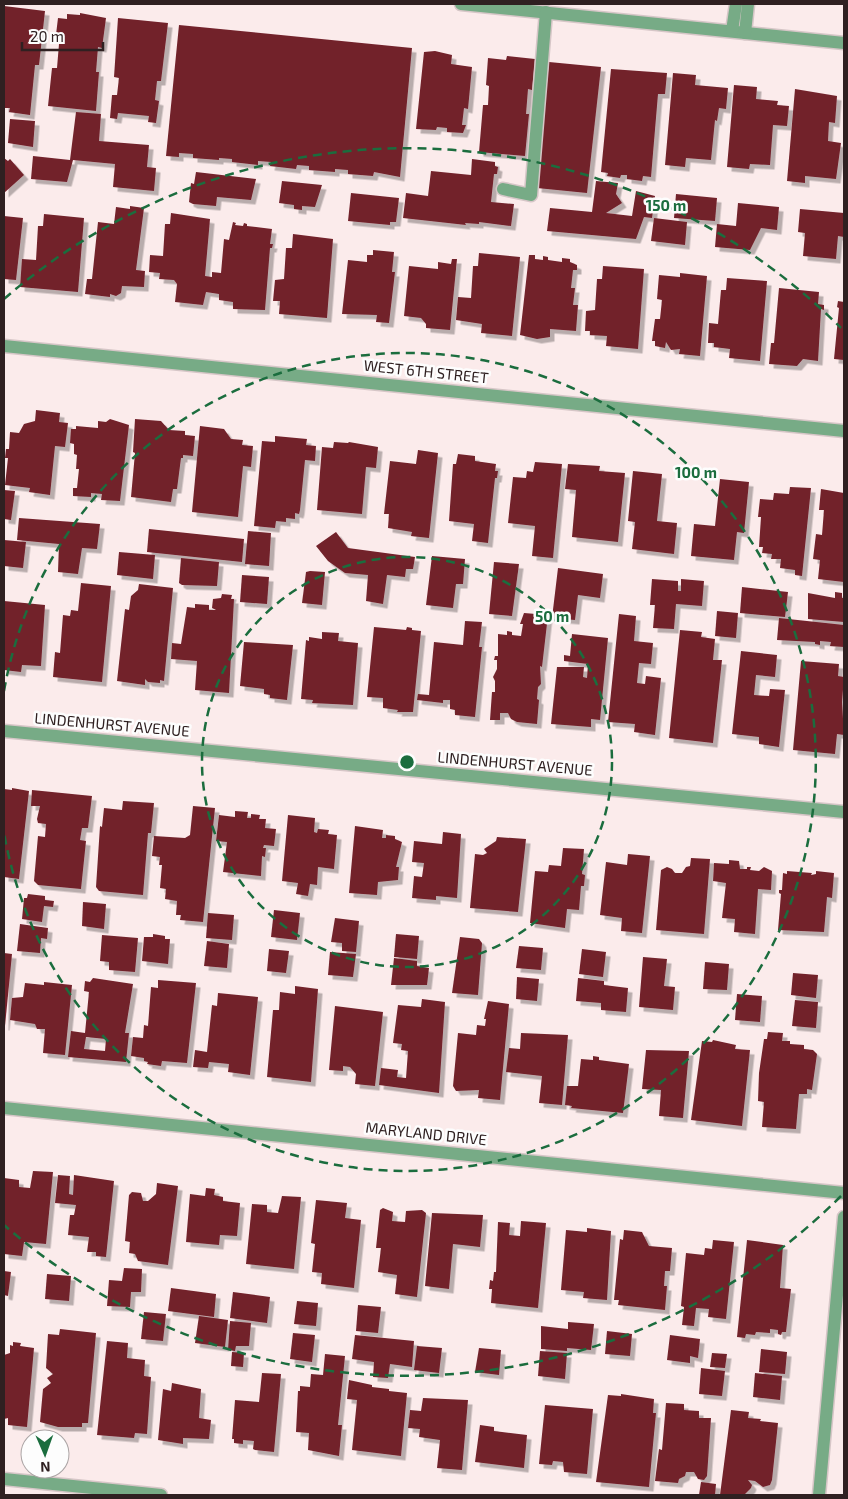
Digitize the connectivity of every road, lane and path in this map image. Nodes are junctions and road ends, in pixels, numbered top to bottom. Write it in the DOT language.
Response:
graph roads {
  1 [pos="461,4"];
  2 [pos="736,4"];
  3 [pos="748,4"];
  4 [pos="546,12"];
  5 [pos="739,32"];
  6 [pos="844,43"];
  7 [pos="503,189"];
  8 [pos="4,346"];
  9 [pos="844,432"];
  10 [pos="4,731"];
  11 [pos="844,812"];
  12 [pos="4,1108"];
  13 [pos="844,1193"];
  14 [pos="844,1217"];
  15 [pos="4,1479"];
  16 [pos="161,1495"];
  17 [pos="819,1495"];
  1 -- 4 [label="street"];
  2 -- 5 [label="street"];
  3 -- 5 [label="street"];
  4 -- 5 [label="street"];
  4 -- 7 [label="street"];
  5 -- 6 [label="street"];
  8 -- 9 [label="street, WEST 6TH STREET"];
  10 -- 11 [label="street, LINDENHURST AVENUE"];
  12 -- 13 [label="street, MARYLAND DRIVE"];
  14 -- 17 [label="street"];
  15 -- 16 [label="street"];
}
